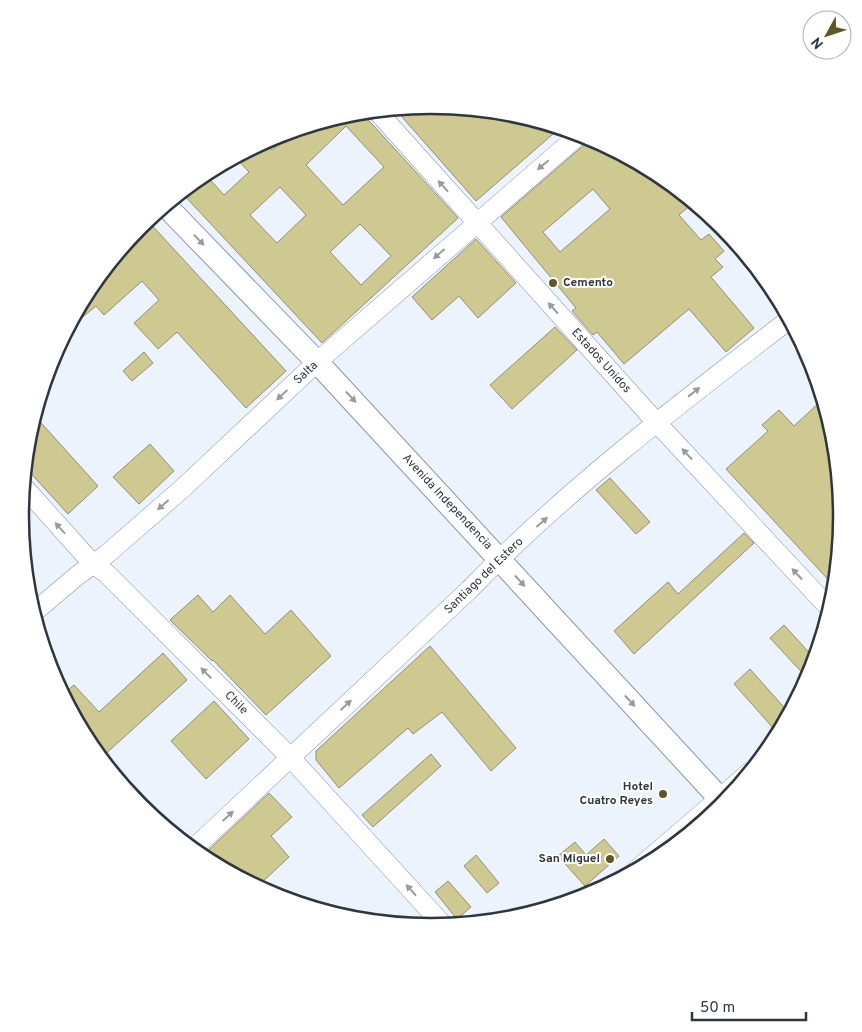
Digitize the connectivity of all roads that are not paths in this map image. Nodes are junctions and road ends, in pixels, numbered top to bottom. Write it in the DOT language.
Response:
graph roads {
  1 [pos="382,117"];
  2 [pos="573,140"];
  3 [pos="170,210"];
  4 [pos="476,222"];
  5 [pos="784,324"];
  6 [pos="318,362"];
  7 [pos="656,422"];
  8 [pos="30,494"];
  9 [pos="500,558"];
  10 [pos="93,564"];
  11 [pos="824,603"];
  12 [pos="39,608"];
  13 [pos="290,757"];
  14 [pos="718,797"];
  15 [pos="198,843"];
  16 [pos="437,918"];
  4 -- 1 [label="street, Estados Unidos, one-way"];
  2 -- 4 [label="street, Salta, one-way"];
  3 -- 6 [label="main road, Avenida Independencia, one-way"];
  4 -- 6 [label="street, Salta, one-way"];
  7 -- 4 [label="street, Estados Unidos, one-way"];
  7 -- 5 [label="street, Santiago del Estero, one-way"];
  6 -- 9 [label="main road, Avenida Independencia, one-way"];
  6 -- 10 [label="street, Salta, one-way"];
  9 -- 7 [label="street, Santiago del Estero, one-way"];
  11 -- 7 [label="street, Estados Unidos, one-way"];
  10 -- 8 [label="street, Chile, one-way"];
  13 -- 9 [label="street, Santiago del Estero, one-way"];
  9 -- 14 [label="main road, Avenida Independencia, one-way"];
  10 -- 12 [label="street, Salta"];
  13 -- 10 [label="street, Chile, one-way"];
  15 -- 13 [label="street, Santiago del Estero, one-way"];
  16 -- 13 [label="street, Chile, one-way"];
}
